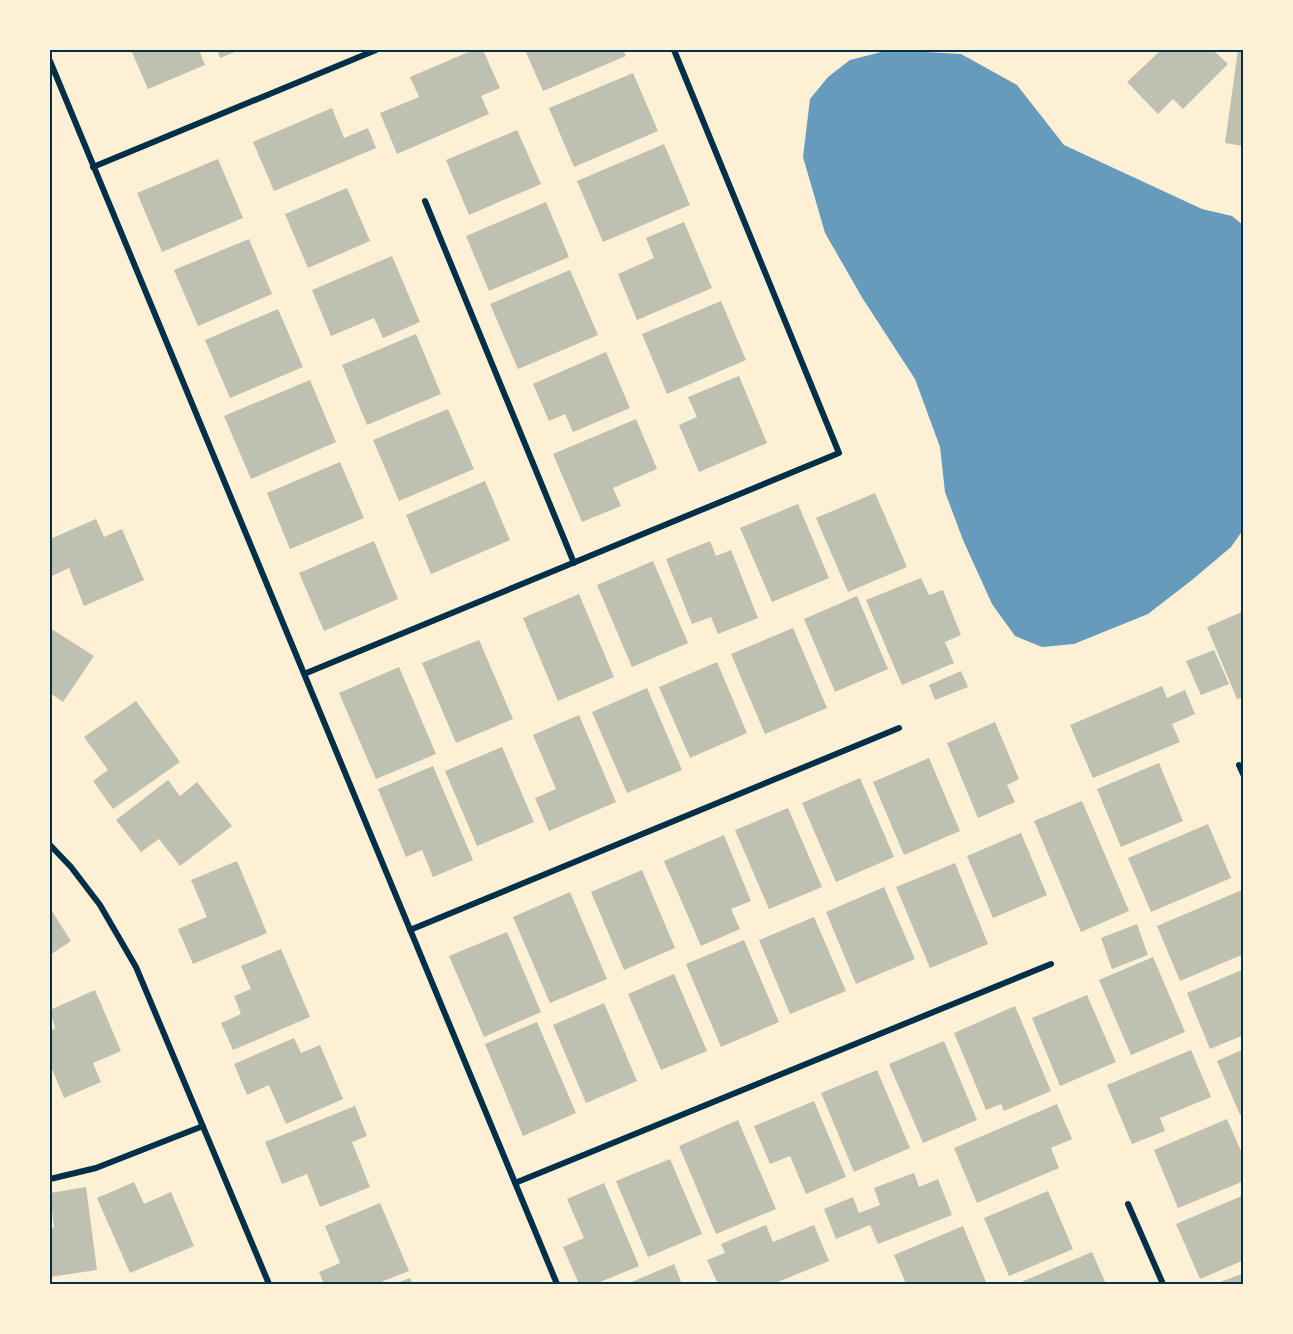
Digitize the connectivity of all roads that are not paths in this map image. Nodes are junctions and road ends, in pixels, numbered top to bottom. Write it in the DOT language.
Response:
graph roads {
  1 [pos="376,50"];
  2 [pos="674,50"];
  3 [pos="50,61"];
  4 [pos="93,167"];
  5 [pos="425,201"];
  6 [pos="574,563"];
  7 [pos="304,674"];
  8 [pos="899,728"];
  9 [pos="1239,765"];
  10 [pos="1244,776"];
  11 [pos="50,845"];
  12 [pos="410,930"];
  13 [pos="1050,964"];
  14 [pos="203,1126"];
  15 [pos="50,1179"];
  16 [pos="515,1184"];
  17 [pos="1128,1204"];
  18 [pos="269,1284"];
  19 [pos="557,1284"];
  20 [pos="1163,1284"];
  1 -- 4 [label="street"];
  2 -- 6 [label="street"];
  3 -- 4 [label="street"];
  4 -- 7 [label="street"];
  5 -- 6 [label="street"];
  6 -- 7 [label="street"];
  7 -- 12 [label="street"];
  8 -- 12 [label="street"];
  9 -- 10 [label="street"];
  11 -- 14 [label="street"];
  12 -- 16 [label="street"];
  13 -- 16 [label="street"];
  14 -- 15 [label="street"];
  14 -- 18 [label="street"];
  16 -- 19 [label="street"];
  17 -- 20 [label="street"];
}
